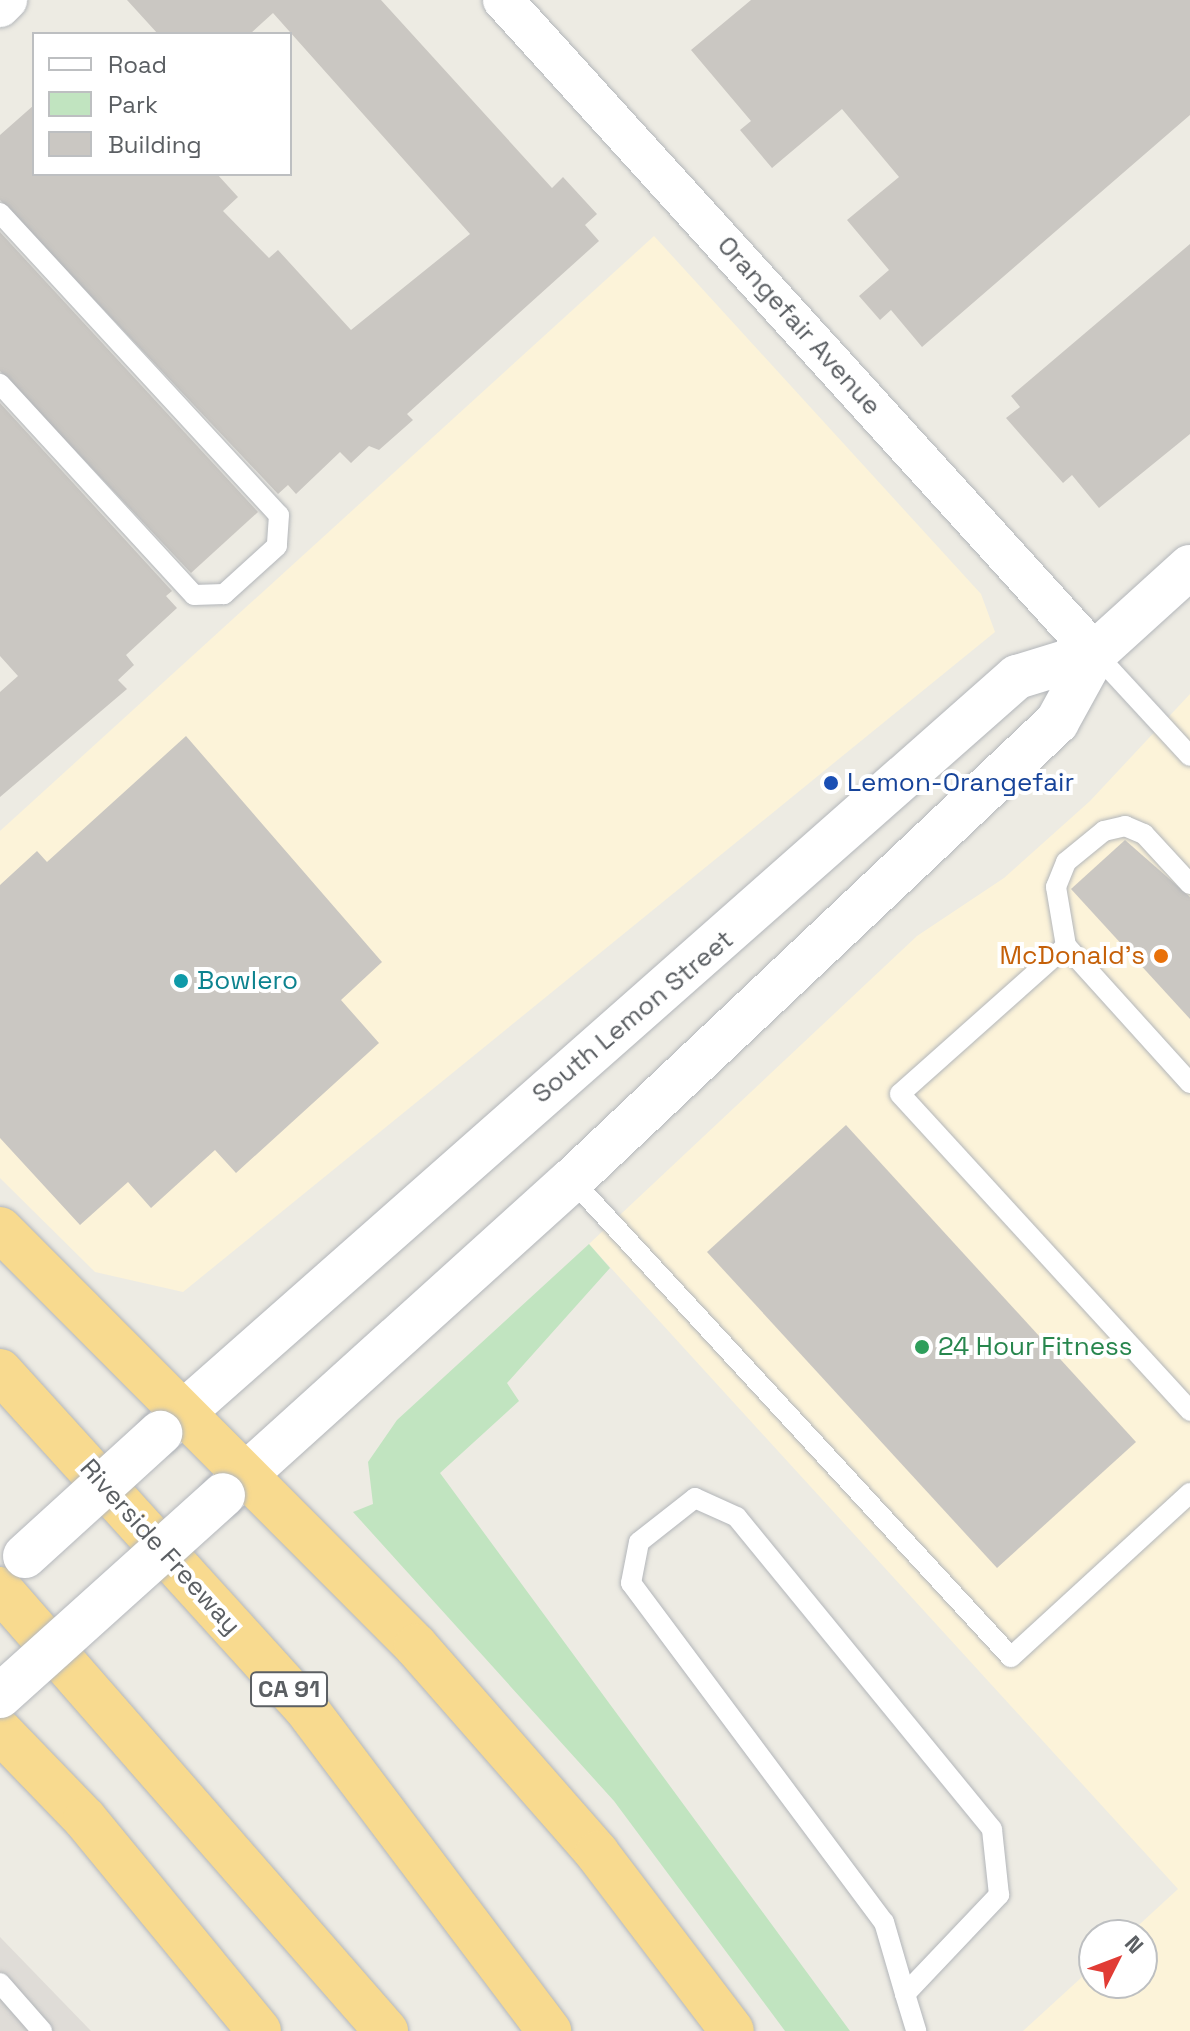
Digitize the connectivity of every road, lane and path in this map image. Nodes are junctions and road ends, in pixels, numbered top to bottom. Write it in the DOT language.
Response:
graph roads {
  1 [pos="7,0"];
  2 [pos="503,0"];
  3 [pos="0,7"];
  4 [pos="0,213"];
  5 [pos="0,384"];
  6 [pos="1190,567"];
  7 [pos="1095,653"];
  8 [pos="1190,756"];
  9 [pos="1190,884"];
  10 [pos="1066,946"];
  11 [pos="1190,1083"];
  12 [pos="572,1180"];
  13 [pos="0,1229"];
  14 [pos="0,1371"];
  15 [pos="1190,1411"];
  16 [pos="174,1422"];
  17 [pos="235,1484"];
  18 [pos="1190,1493"];
  19 [pos="0,1578"];
  20 [pos="0,1589"];
  21 [pos="0,1696"];
  22 [pos="0,1731"];
  23 [pos="0,1983"];
  24 [pos="905,1994"];
  25 [pos="42,2031"];
  26 [pos="259,2031"];
  27 [pos="386,2031"];
  28 [pos="549,2031"];
  29 [pos="732,2031"];
  30 [pos="916,2031"];
  1 -- 3 [label="street"];
  2 -- 7 [label="street, Orangefair Avenue"];
  4 -- 5 [label="lane"];
  6 -- 7 [label="street, South Lemon Street"];
  7 -- 8 [label="lane"];
  7 -- 12 [label="street, South Lemon Street"];
  7 -- 16 [label="street, South Lemon Street"];
  9 -- 10 [label="lane"];
  10 -- 11 [label="lane"];
  10 -- 15 [label="lane"];
  12 -- 17 [label="street, South Lemon Street"];
  12 -- 18 [label="lane"];
  13 -- 16 [label="highway"];
  14 -- 28 [label="highway, Riverside Freeway / CA 91"];
  16 -- 17 [label="highway"];
  16 -- 19 [label="street, South Lemon Street, bridge"];
  17 -- 21 [label="street, South Lemon Street, bridge"];
  17 -- 29 [label="highway"];
  20 -- 27 [label="highway"];
  22 -- 26 [label="highway"];
  23 -- 25 [label="lane"];
  24 -- 24 [label="lane"];
  24 -- 30 [label="lane"];
}
